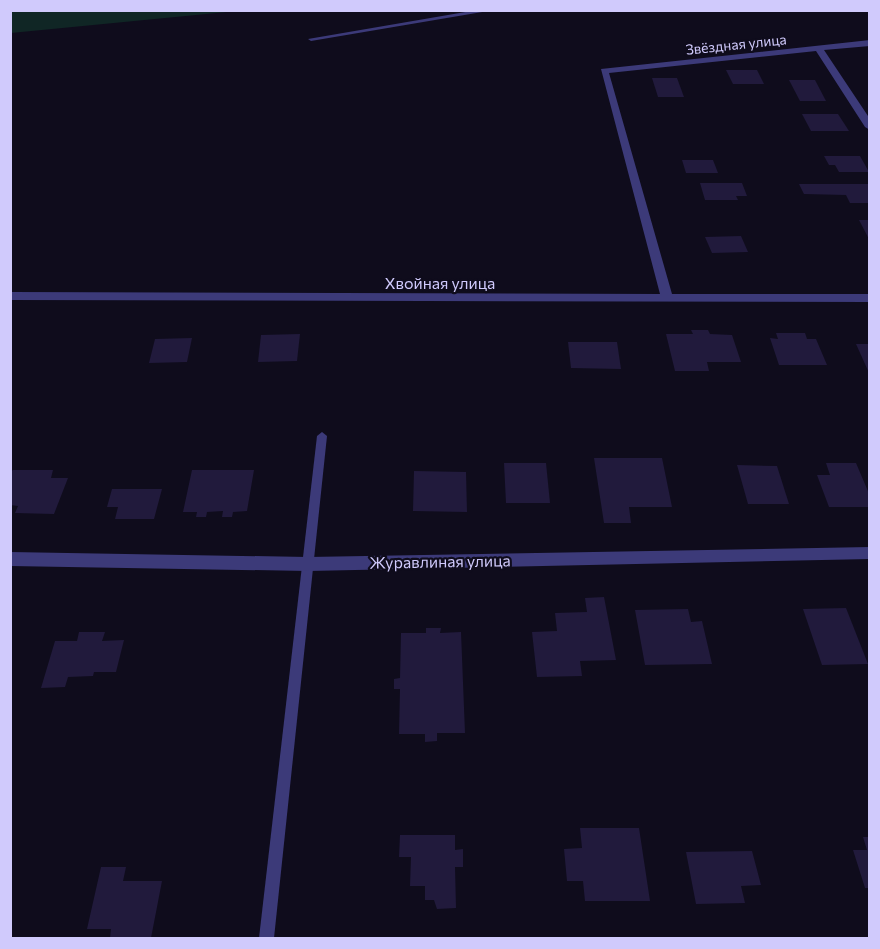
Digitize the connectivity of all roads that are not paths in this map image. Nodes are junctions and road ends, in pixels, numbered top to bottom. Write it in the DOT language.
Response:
graph roads {
  1 [pos="491,10"];
  2 [pos="311,39"];
  3 [pos="870,43"];
  4 [pos="819,49"];
  5 [pos="870,127"];
  6 [pos="10,296"];
  7 [pos="667,298"];
  8 [pos="870,298"];
  9 [pos="322,436"];
  10 [pos="870,553"];
  11 [pos="10,559"];
  12 [pos="308,564"];
  13 [pos="266,939"];
  1 -- 2 [label="lane"];
  3 -- 4 [label="street, Звёздная улица"];
  4 -- 5 [label="street"];
  4 -- 7 [label="street, Звёздная улица"];
  6 -- 7 [label="street, Хвойная улица"];
  7 -- 8 [label="street, Хвойная улица"];
  9 -- 12 [label="lane"];
  10 -- 12 [label="street, Журавлиная улица"];
  11 -- 12 [label="street, Журавлиная улица"];
  12 -- 13 [label="lane"];
}
